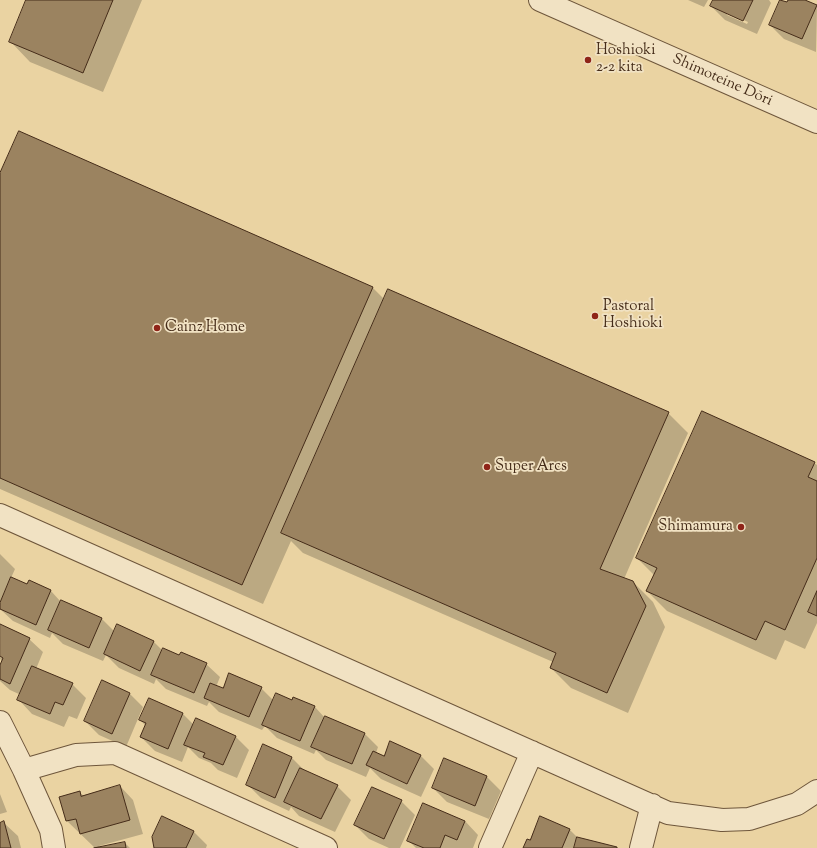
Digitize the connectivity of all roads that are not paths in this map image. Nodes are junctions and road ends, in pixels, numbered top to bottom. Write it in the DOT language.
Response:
graph roads {
  1 [pos="540,0"];
  2 [pos="817,122"];
  3 [pos="0,515"];
  4 [pos="0,722"];
  5 [pos="532,752"];
  6 [pos="24,770"];
  7 [pos="817,791"];
  8 [pos="652,805"];
  9 [pos="54,848"];
  10 [pos="324,848"];
  11 [pos="490,848"];
  12 [pos="641,848"];
  1 -- 2 [label="street, Shimoteine Dōri"];
  3 -- 5 [label="street"];
  4 -- 6 [label="street"];
  5 -- 8 [label="street"];
  5 -- 11 [label="street"];
  6 -- 9 [label="street"];
  6 -- 10 [label="street"];
  7 -- 8 [label="street"];
  8 -- 12 [label="street"];
}
